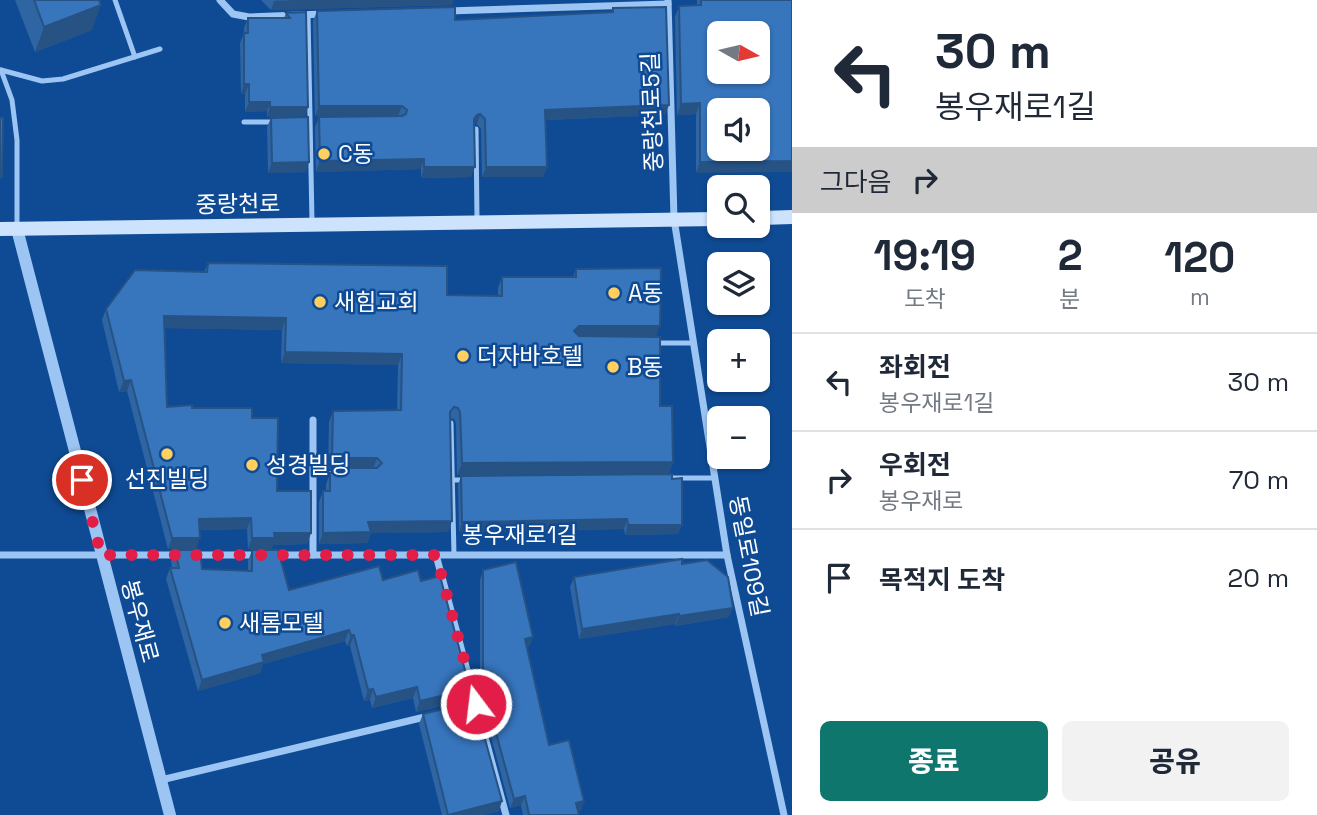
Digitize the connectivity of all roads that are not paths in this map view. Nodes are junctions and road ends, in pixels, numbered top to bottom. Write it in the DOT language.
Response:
graph roads {
  1 [pos="115,0"];
  2 [pos="220,0"];
  3 [pos="485,0"];
  4 [pos="668,2"];
  5 [pos="486,9"];
  6 [pos="444,11"];
  7 [pos="335,14"];
  8 [pos="308,15"];
  9 [pos="160,49"];
  10 [pos="135,57"];
  11 [pos="1,69"];
  12 [pos="309,121"];
  13 [pos="322,121"];
  14 [pos="244,122"];
  15 [pos="283,122"];
  16 [pos="296,122"];
  17 [pos="476,129"];
  18 [pos="792,217"];
  19 [pos="770,218"];
  20 [pos="674,219"];
  21 [pos="707,219"];
  22 [pos="477,224"];
  23 [pos="312,225"];
  24 [pos="0,229"];
  25 [pos="17,229"];
  26 [pos="641,343"];
  27 [pos="694,343"];
  28 [pos="313,420"];
  29 [pos="452,423"];
  30 [pos="313,474"];
  31 [pos="337,474"];
  32 [pos="660,478"];
  33 [pos="715,478"];
  34 [pos="452,480"];
  35 [pos="466,480"];
  36 [pos="0,555"];
  37 [pos="101,555"];
  38 [pos="313,555"];
  39 [pos="436,555"];
  40 [pos="454,555"];
  41 [pos="727,555"];
  42 [pos="476,704"];
  43 [pos="463,707"];
  44 [pos="437,714"];
  45 [pos="160,780"];
  46 [pos="170,815"];
  47 [pos="506,815"];
  48 [pos="784,815"];
  1 -- 10 [label="lane"];
  2 -- 8 [label="street"];
  3 -- 5 [label="lane"];
  4 -- 5 [label="street, 중랑천로5길"];
  4 -- 20 [label="street, 중랑천로5길"];
  5 -- 6 [label="street, 중랑천로5길"];
  7 -- 8 [label="street"];
  8 -- 12 [label="lane"];
  9 -- 10 [label="lane"];
  10 -- 11 [label="lane"];
  11 -- 25 [label="lane"];
  12 -- 13 [label="lane"];
  12 -- 16 [label="lane"];
  12 -- 23 [label="lane"];
  14 -- 15 [label="lane"];
  17 -- 22 [label="lane"];
  18 -- 19 [label="main road"];
  20 -- 21 [label="main road, 중랑천로"];
  20 -- 22 [label="main road, 중랑천로"];
  20 -- 27 [label="street, 동일로109길"];
  22 -- 23 [label="main road, 중랑천로"];
  23 -- 25 [label="main road, 중랑천로"];
  24 -- 25 [label="main road, 중랑천로"];
  25 -- 37 [label="street, 봉우재로"];
  26 -- 27 [label="lane"];
  27 -- 33 [label="street, 동일로109길"];
  28 -- 30 [label="street"];
  29 -- 34 [label="lane"];
  30 -- 31 [label="lane"];
  30 -- 38 [label="street"];
  32 -- 33 [label="lane"];
  33 -- 41 [label="street, 동일로109길"];
  34 -- 35 [label="lane"];
  34 -- 40 [label="lane"];
  36 -- 37 [label="street, 봉우재로1길"];
  37 -- 38 [label="street, 봉우재로1길"];
  37 -- 45 [label="street, 봉우재로"];
  38 -- 39 [label="street, 봉우재로1길"];
  39 -- 40 [label="street, 봉우재로1길"];
  39 -- 42 [label="street"];
  40 -- 41 [label="street, 봉우재로1길"];
  41 -- 48 [label="street, 동일로109길"];
  42 -- 43 [label="street"];
  42 -- 47 [label="street"];
  44 -- 45 [label="street"];
  45 -- 46 [label="street, 봉우재로"];
}
